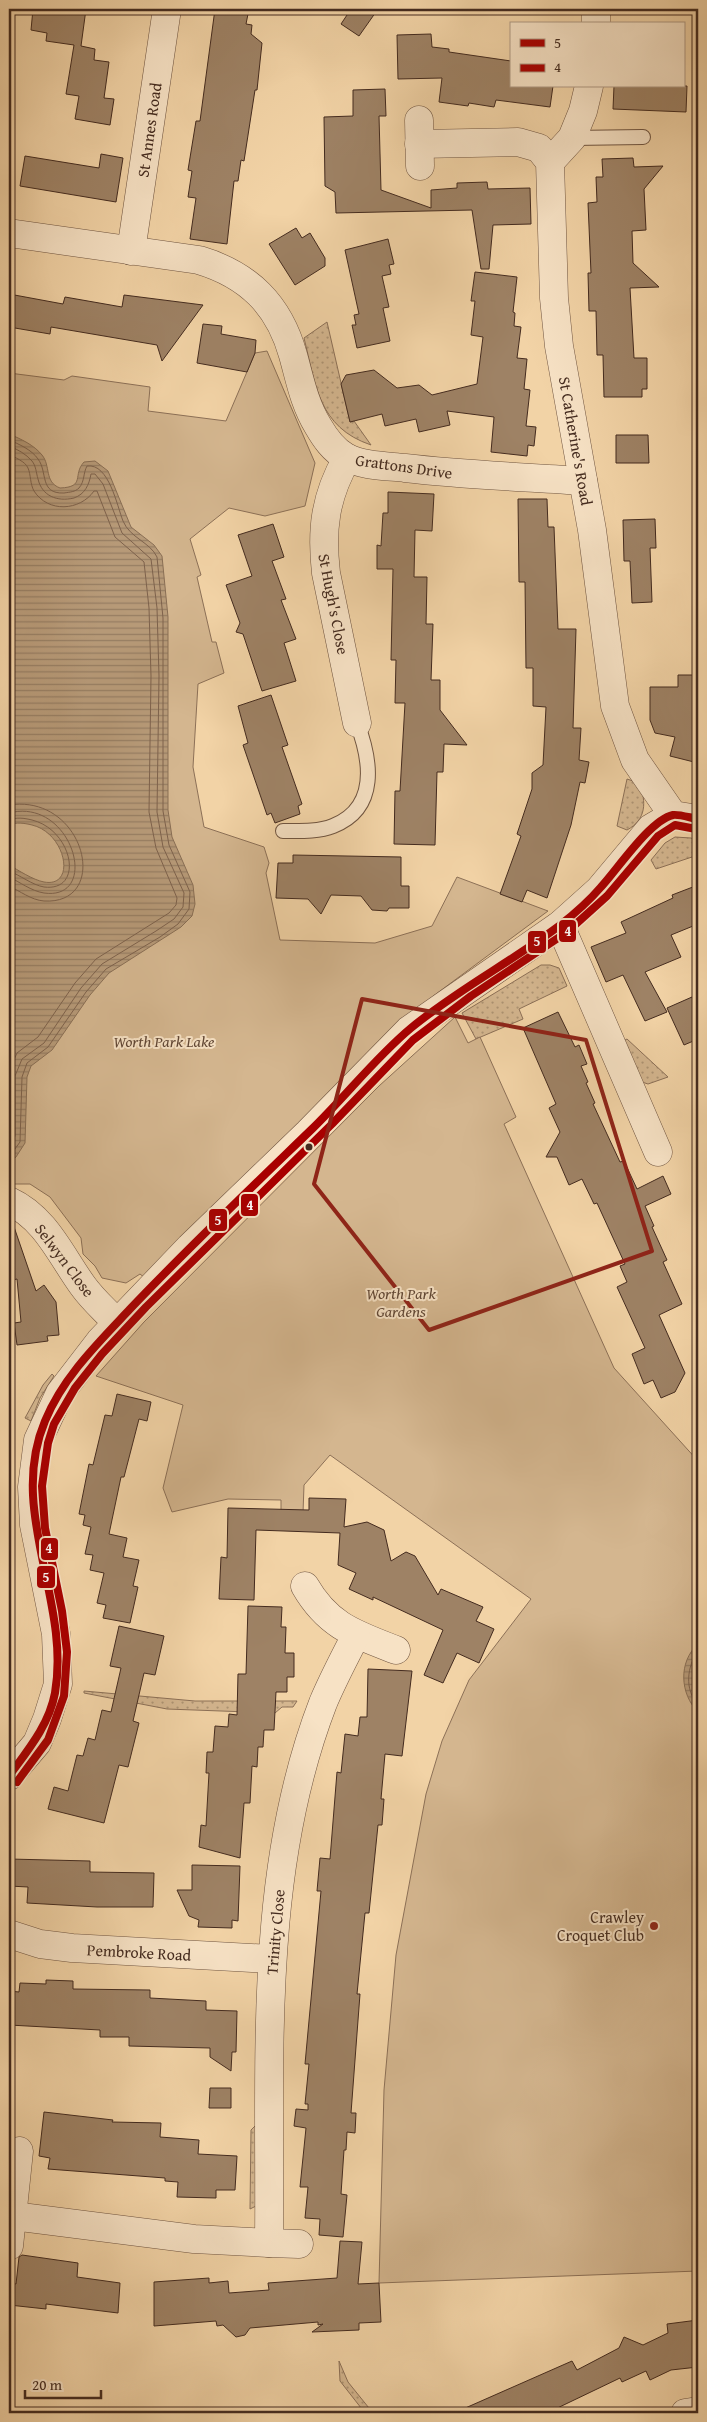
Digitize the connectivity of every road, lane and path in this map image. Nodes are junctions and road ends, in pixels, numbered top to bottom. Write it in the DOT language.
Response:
graph roads {
  1 [pos="167,9"];
  2 [pos="596,9"];
  3 [pos="596,22"];
  4 [pos="590,88"];
  5 [pos="643,137"];
  6 [pos="572,138"];
  7 [pos="419,143"];
  8 [pos="550,162"];
  9 [pos="9,233"];
  10 [pos="131,251"];
  11 [pos="347,458"];
  12 [pos="584,482"];
  13 [pos="357,723"];
  14 [pos="686,817"];
  15 [pos="283,831"];
  16 [pos="560,925"];
  17 [pos="658,1152"];
  18 [pos="9,1201"];
  19 [pos="117,1323"];
  20 [pos="305,1586"];
  21 [pos="356,1634"];
  22 [pos="396,1650"];
  23 [pos="9,1776"];
  24 [pos="9,1934"];
  25 [pos="271,1959"];
  26 [pos="19,2151"];
  27 [pos="13,2216"];
  28 [pos="269,2243"];
  29 [pos="299,2244"];
  30 [pos="9,2246"];
  31 [pos="698,2411"];
  32 [pos="685,2413"];
  1 -- 10 [label="street, St Annes Road"];
  2 -- 3 [label="street"];
  4 -- 6 [label="street"];
  5 -- 6 [label="lane"];
  6 -- 8 [label="street"];
  7 -- 8 [label="street"];
  8 -- 12 [label="street, St Catherine's Road"];
  9 -- 10 [label="street, Grattons Drive"];
  10 -- 11 [label="street, Grattons Drive"];
  11 -- 12 [label="street, Grattons Drive"];
  11 -- 13 [label="street, St Hugh's Close"];
  12 -- 14 [label="street, St Catherine's Road"];
  13 -- 15 [label="lane"];
  14 -- 16 [label="street"];
  16 -- 17 [label="street"];
  16 -- 19 [label="street"];
  18 -- 19 [label="street, Selwyn Close"];
  19 -- 23 [label="street"];
  20 -- 21 [label="street"];
  21 -- 22 [label="street"];
  21 -- 25 [label="street, Trinity Close"];
  24 -- 25 [label="street, Pembroke Road"];
  25 -- 28 [label="street, Trinity Close"];
  26 -- 27 [label="street"];
  27 -- 28 [label="street"];
  27 -- 30 [label="street"];
  28 -- 29 [label="street"];
  31 -- 32 [label="street"];
}
